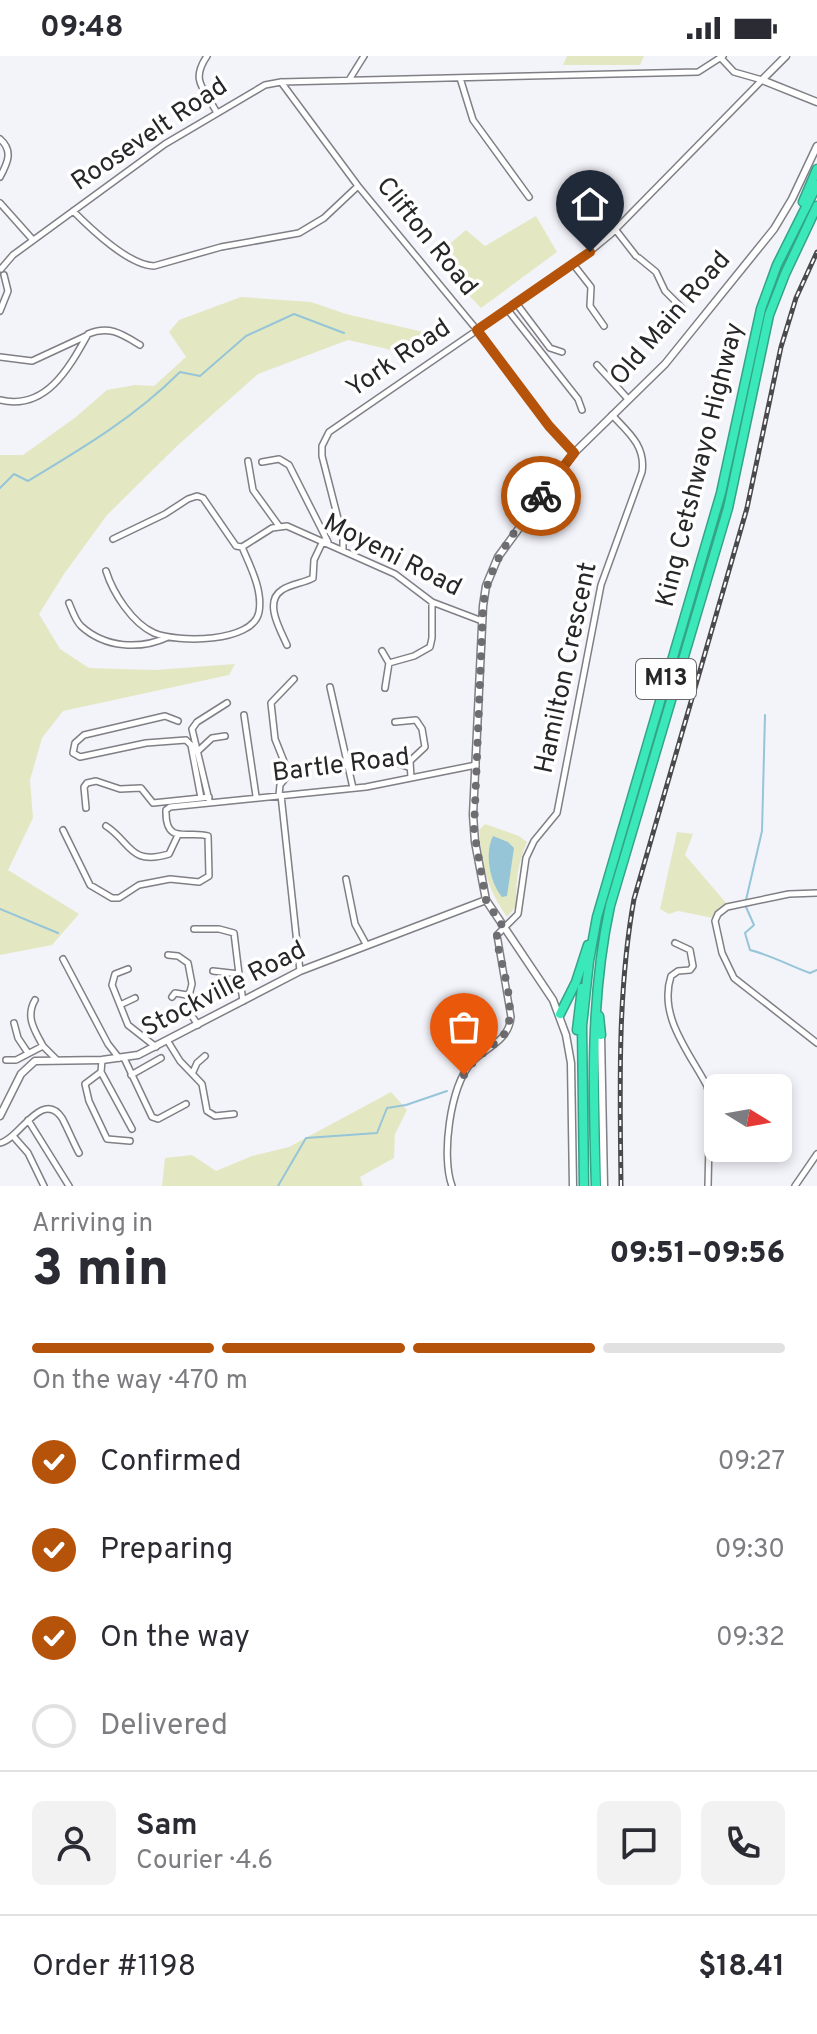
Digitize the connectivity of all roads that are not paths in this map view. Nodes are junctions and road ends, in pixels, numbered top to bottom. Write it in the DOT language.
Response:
graph roads {
  1 [pos="207,56"];
  2 [pos="364,56"];
  3 [pos="786,56"];
  4 [pos="721,57"];
  5 [pos="770,72"];
  6 [pos="460,78"];
  7 [pos="349,80"];
  8 [pos="762,80"];
  9 [pos="303,81"];
  10 [pos="281,82"];
  11 [pos="778,87"];
  12 [pos="291,95"];
  13 [pos="817,102"];
  14 [pos="217,113"];
  15 [pos="0,139"];
  16 [pos="817,146"];
  17 [pos="817,169"];
  18 [pos="0,177"];
  19 [pos="817,185"];
  20 [pos="358,186"];
  21 [pos="529,197"];
  22 [pos="0,203"];
  23 [pos="817,206"];
  24 [pos="73,211"];
  25 [pos="817,213"];
  26 [pos="615,229"];
  27 [pos="33,240"];
  28 [pos="789,240"];
  29 [pos="801,240"];
  30 [pos="573,264"];
  31 [pos="1,272"];
  32 [pos="516,303"];
  33 [pos="507,309"];
  34 [pos="683,309"];
  35 [pos="0,311"];
  36 [pos="604,326"];
  37 [pos="477,330"];
  38 [pos="87,336"];
  39 [pos="140,345"];
  40 [pos="562,352"];
  41 [pos="0,357"];
  42 [pos="597,365"];
  43 [pos="628,399"];
  44 [pos="0,400"];
  45 [pos="582,410"];
  46 [pos="612,415"];
  47 [pos="574,453"];
  48 [pos="248,461"];
  49 [pos="262,462"];
  50 [pos="279,526"];
  51 [pos="113,539"];
  52 [pos="326,543"];
  53 [pos="242,547"];
  54 [pos="343,550"];
  55 [pos="106,571"];
  56 [pos="432,602"];
  57 [pos="69,603"];
  58 [pos="482,621"];
  59 [pos="169,636"];
  60 [pos="287,645"];
  61 [pos="382,651"];
  62 [pos="389,663"];
  63 [pos="294,679"];
  64 [pos="330,687"];
  65 [pos="385,688"];
  66 [pos="227,703"];
  67 [pos="244,715"];
  68 [pos="178,721"];
  69 [pos="395,722"];
  70 [pos="225,736"];
  71 [pos="197,752"];
  72 [pos="388,760"];
  73 [pos="476,765"];
  74 [pos="408,767"];
  75 [pos="411,778"];
  76 [pos="353,788"];
  77 [pos="280,795"];
  78 [pos="256,796"];
  79 [pos="201,798"];
  80 [pos="209,799"];
  81 [pos="86,808"];
  82 [pos="106,826"];
  83 [pos="63,830"];
  84 [pos="178,835"];
  85 [pos="346,879"];
  86 [pos="817,893"];
  87 [pos="486,900"];
  88 [pos="597,917"];
  89 [pos="503,927"];
  90 [pos="194,929"];
  91 [pos="675,943"];
  92 [pos="366,944"];
  93 [pos="168,955"];
  94 [pos="63,959"];
  95 [pos="128,969"];
  96 [pos="213,971"];
  97 [pos="300,971"];
  98 [pos="239,974"];
  99 [pos="597,987"];
  100 [pos="187,995"];
  101 [pos="172,997"];
  102 [pos="135,998"];
  103 [pos="35,1000"];
  104 [pos="553,1000"];
  105 [pos="567,1000"];
  106 [pos="243,1001"];
  107 [pos="120,1005"];
  108 [pos="560,1014"];
  109 [pos="14,1023"];
  110 [pos="198,1025"];
  111 [pos="601,1035"];
  112 [pos="167,1040"];
  113 [pos="817,1043"];
  114 [pos="43,1046"];
  115 [pos="156,1047"];
  116 [pos="28,1053"];
  117 [pos="205,1056"];
  118 [pos="122,1058"];
  119 [pos="161,1058"];
  120 [pos="56,1059"];
  121 [pos="6,1060"];
  122 [pos="102,1060"];
  123 [pos="101,1072"];
  124 [pos="193,1072"];
  125 [pos="130,1075"];
  126 [pos="186,1104"];
  127 [pos="234,1114"];
  128 [pos="0,1116"];
  129 [pos="28,1120"];
  130 [pos="132,1129"];
  131 [pos="13,1136"];
  132 [pos="130,1141"];
  133 [pos="0,1143"];
  134 [pos="79,1153"];
  135 [pos="817,1154"];
  136 [pos="44,1186"];
  137 [pos="69,1186"];
  138 [pos="452,1186"];
  139 [pos="573,1186"];
  140 [pos="584,1186"];
  141 [pos="596,1186"];
  142 [pos="604,1186"];
  143 [pos="708,1186"];
  144 [pos="795,1186"];
  1 -- 14 [label="street"];
  2 -- 7 [label="street"];
  3 -- 5 [label="street"];
  4 -- 6 [label="street, Roosevelt Road"];
  4 -- 8 [label="street"];
  5 -- 8 [label="street"];
  5 -- 11 [label="street"];
  6 -- 7 [label="street, Roosevelt Road"];
  6 -- 21 [label="street"];
  7 -- 9 [label="street, Roosevelt Road"];
  8 -- 11 [label="street"];
  8 -- 26 [label="street, York Road"];
  9 -- 10 [label="street, Roosevelt Road"];
  9 -- 12 [label="street"];
  10 -- 12 [label="street, Clifton Road"];
  10 -- 14 [label="street, Roosevelt Road"];
  11 -- 13 [label="street"];
  12 -- 20 [label="street, Clifton Road"];
  14 -- 24 [label="street, Roosevelt Road"];
  15 -- 18 [label="street"];
  16 -- 43 [label="street, Old Main Road"];
  17 -- 28 [label="highway"];
  19 -- 28 [label="highway, King Cetshwayo Highway / M13"];
  20 -- 24 [label="street"];
  20 -- 37 [label="street, Clifton Road"];
  22 -- 27 [label="street"];
  23 -- 29 [label="highway, King Cetshwayo Highway / M13"];
  24 -- 27 [label="street, Roosevelt Road"];
  25 -- 29 [label="highway"];
  26 -- 30 [label="street, York Road"];
  26 -- 34 [label="street"];
  27 -- 31 [label="street, Roosevelt Road"];
  28 -- 88 [label="highway, King Cetshwayo Highway / M13"];
  29 -- 99 [label="highway, King Cetshwayo Highway / M13"];
  30 -- 32 [label="street, York Road"];
  30 -- 36 [label="street"];
  31 -- 35 [label="street"];
  32 -- 33 [label="street, York Road"];
  32 -- 40 [label="street"];
  33 -- 37 [label="street, York Road"];
  33 -- 45 [label="street"];
  37 -- 47 [label="street, Clifton Road"];
  37 -- 54 [label="street, York Road"];
  38 -- 39 [label="street"];
  38 -- 41 [label="street"];
  38 -- 44 [label="street"];
  42 -- 43 [label="street"];
  43 -- 46 [label="street, Old Main Road"];
  46 -- 47 [label="street, Old Main Road"];
  46 -- 89 [label="street, Hamilton Crescent"];
  47 -- 58 [label="street, Old Main Road"];
  48 -- 50 [label="street"];
  49 -- 52 [label="street"];
  50 -- 52 [label="street, Moyeni Road"];
  50 -- 53 [label="street"];
  51 -- 53 [label="street"];
  52 -- 54 [label="street, Moyeni Road"];
  52 -- 60 [label="street"];
  53 -- 59 [label="street"];
  54 -- 56 [label="street, Moyeni Road"];
  55 -- 59 [label="street"];
  56 -- 58 [label="street, Moyeni Road"];
  56 -- 62 [label="street"];
  57 -- 59 [label="street"];
  58 -- 73 [label="street, Old Main Road"];
  61 -- 62 [label="street"];
  62 -- 65 [label="street"];
  63 -- 77 [label="street"];
  64 -- 76 [label="street"];
  66 -- 71 [label="street"];
  67 -- 78 [label="street"];
  68 -- 79 [label="street"];
  69 -- 74 [label="street"];
  70 -- 71 [label="street"];
  71 -- 80 [label="street"];
  72 -- 74 [label="street"];
  73 -- 75 [label="street, Bartle Road"];
  73 -- 87 [label="street, Old Main Road"];
  74 -- 75 [label="street"];
  75 -- 76 [label="street, Bartle Road"];
  76 -- 77 [label="street, Bartle Road"];
  77 -- 78 [label="street, Bartle Road"];
  77 -- 97 [label="street"];
  78 -- 80 [label="street, Bartle Road"];
  79 -- 80 [label="street"];
  79 -- 81 [label="street"];
  80 -- 84 [label="street"];
  82 -- 84 [label="street"];
  83 -- 84 [label="street"];
  85 -- 92 [label="street"];
  86 -- 113 [label="street"];
  87 -- 89 [label="street, Old Main Road"];
  87 -- 92 [label="street, Stockville Road"];
  88 -- 105 [label="highway"];
  88 -- 140 [label="highway, King Cetshwayo Highway / M13"];
  89 -- 104 [label="street, Old Main Road"];
  89 -- 138 [label="street"];
  90 -- 98 [label="street"];
  91 -- 143 [label="street"];
  92 -- 97 [label="street, Stockville Road"];
  93 -- 100 [label="street"];
  94 -- 118 [label="street"];
  95 -- 107 [label="street"];
  96 -- 98 [label="street"];
  97 -- 106 [label="street, Stockville Road"];
  98 -- 106 [label="street"];
  99 -- 111 [label="highway"];
  99 -- 141 [label="highway, King Cetshwayo Highway / M13"];
  100 -- 101 [label="street"];
  100 -- 110 [label="street"];
  102 -- 107 [label="street"];
  103 -- 114 [label="street"];
  104 -- 105 [label="highway"];
  104 -- 108 [label="street, Old Main Road"];
  105 -- 108 [label="highway"];
  106 -- 110 [label="street, Stockville Road"];
  107 -- 115 [label="street"];
  108 -- 139 [label="street, Old Main Road"];
  109 -- 116 [label="street"];
  110 -- 112 [label="street, Stockville Road"];
  111 -- 142 [label="street"];
  112 -- 115 [label="street, Stockville Road"];
  112 -- 124 [label="street"];
  114 -- 116 [label="street"];
  114 -- 120 [label="street"];
  115 -- 118 [label="street, Stockville Road"];
  116 -- 121 [label="street"];
  117 -- 124 [label="street"];
  118 -- 122 [label="street, Stockville Road"];
  118 -- 125 [label="street"];
  119 -- 125 [label="street"];
  120 -- 122 [label="street, Stockville Road"];
  120 -- 128 [label="street, Stockville Road"];
  122 -- 123 [label="street"];
  123 -- 130 [label="street"];
  123 -- 132 [label="street"];
  124 -- 127 [label="street"];
  125 -- 126 [label="street"];
  129 -- 131 [label="street"];
  129 -- 134 [label="street"];
  129 -- 137 [label="street"];
  131 -- 133 [label="street"];
  131 -- 136 [label="street"];
  135 -- 144 [label="street"];
}
